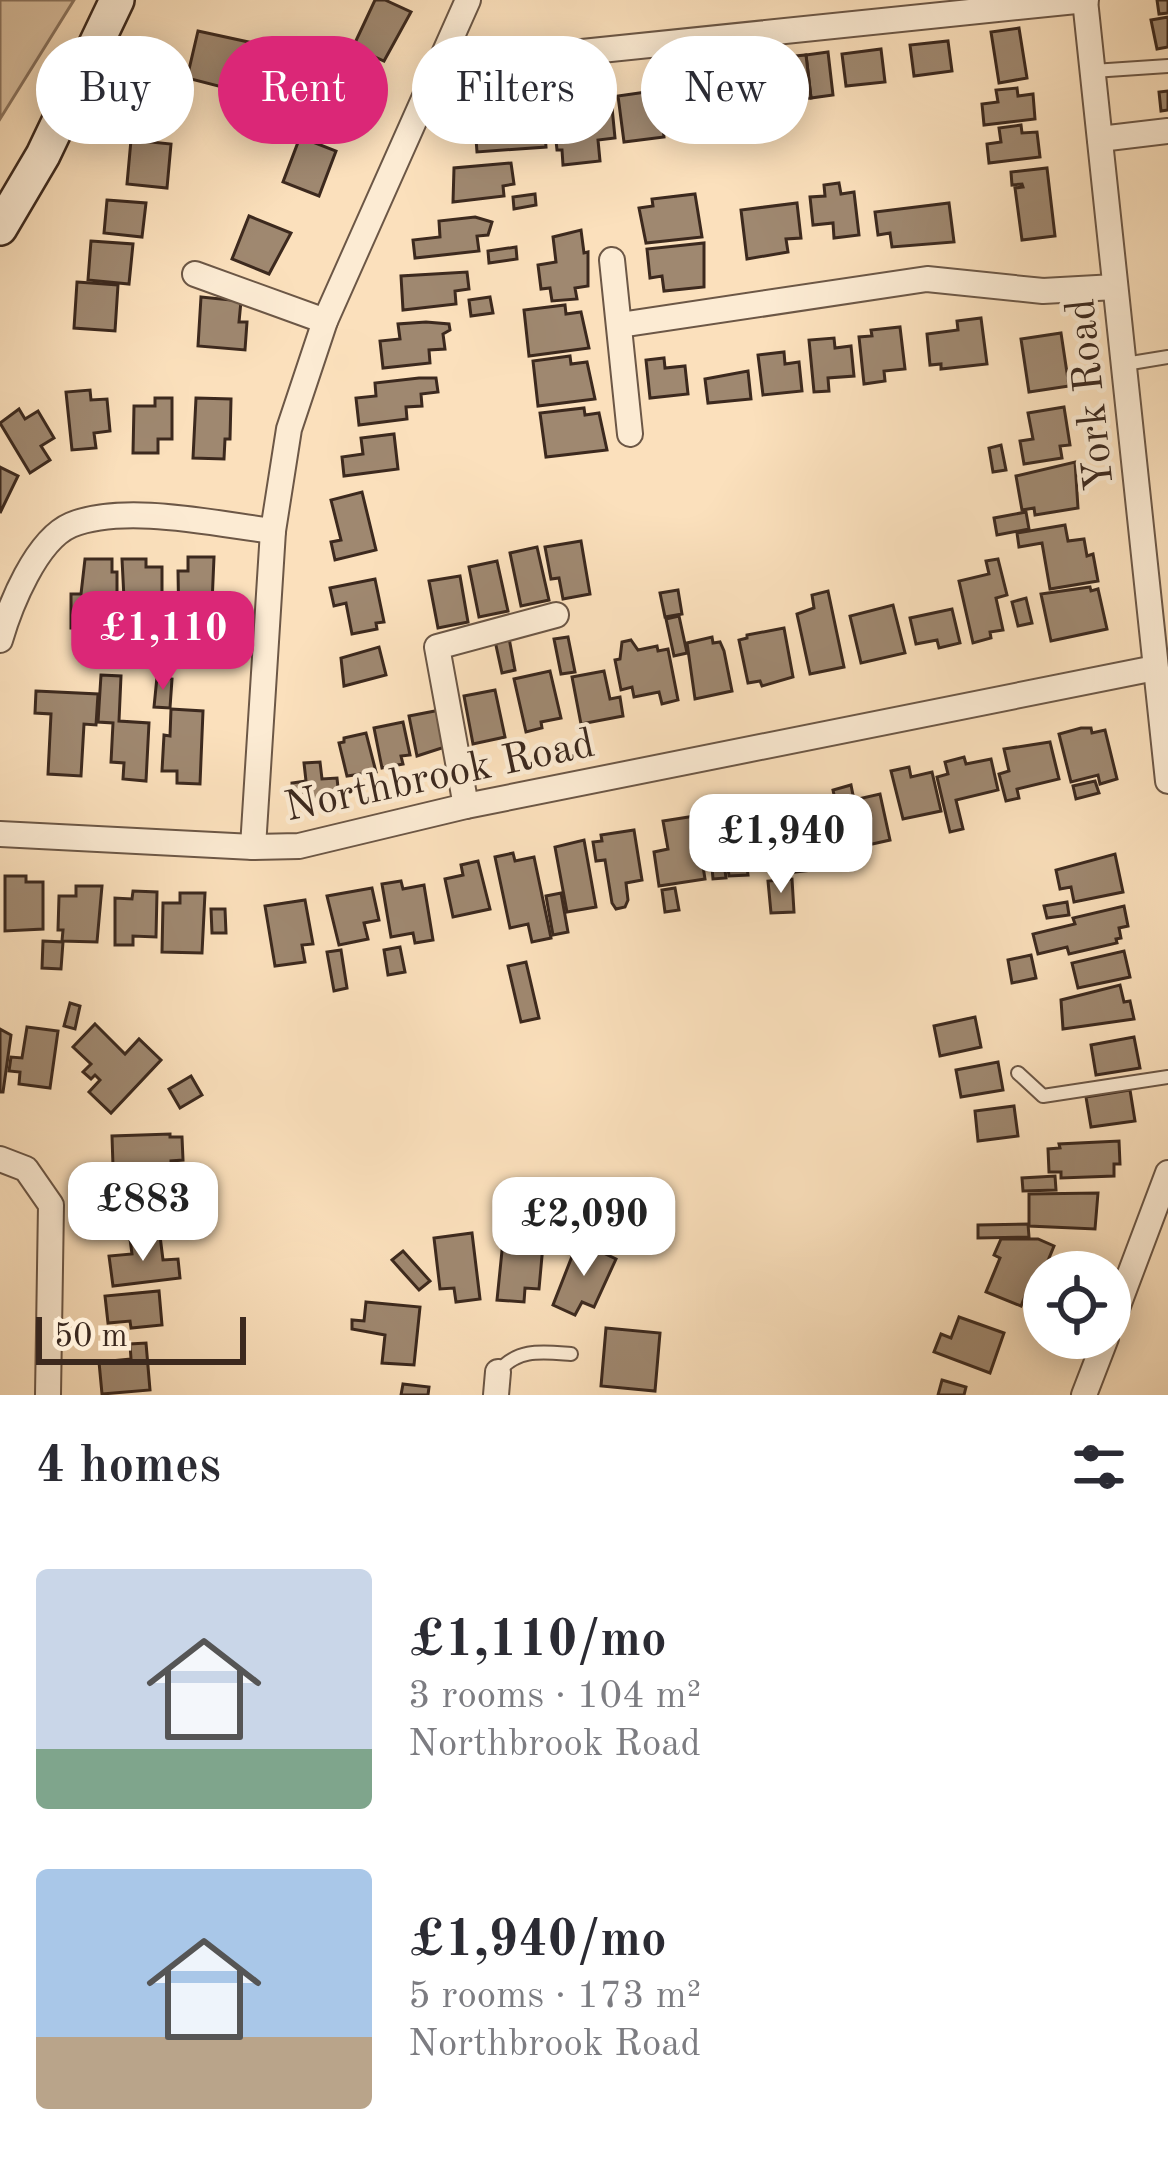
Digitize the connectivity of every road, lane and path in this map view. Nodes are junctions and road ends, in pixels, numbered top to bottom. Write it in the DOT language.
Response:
graph roads {
  1 [pos="116,0"];
  2 [pos="468,0"];
  3 [pos="1085,0"];
  4 [pos="451,36"];
  5 [pos="617,48"];
  6 [pos="1168,66"];
  7 [pos="1093,71"];
  8 [pos="412,122"];
  9 [pos="1168,131"];
  10 [pos="1100,139"];
  11 [pos="0,228"];
  12 [pos="612,260"];
  13 [pos="195,274"];
  14 [pos="1115,287"];
  15 [pos="325,321"];
  16 [pos="620,325"];
  17 [pos="1168,357"];
  18 [pos="1124,364"];
  19 [pos="630,434"];
  20 [pos="273,531"];
  21 [pos="1158,589"];
  22 [pos="556,615"];
  23 [pos="0,640"];
  24 [pos="1155,668"];
  25 [pos="1168,781"];
  26 [pos="466,806"];
  27 [pos="0,834"];
  28 [pos="253,848"];
  29 [pos="1018,1073"];
  30 [pos="1168,1077"];
  31 [pos="0,1159"];
  32 [pos="1168,1173"];
  33 [pos="1131,1271"];
  34 [pos="571,1354"];
  35 [pos="1098,1359"];
  36 [pos="497,1384"];
  37 [pos="48,1395"];
  38 [pos="1084,1395"];
  1 -- 11 [label="street"];
  2 -- 4 [label="street, Northbrook Road"];
  3 -- 5 [label="street"];
  3 -- 7 [label="street, York Road"];
  6 -- 7 [label="lane"];
  7 -- 10 [label="street, York Road"];
  8 -- 15 [label="street, Northbrook Road"];
  9 -- 10 [label="street"];
  10 -- 14 [label="street, York Road"];
  12 -- 16 [label="street"];
  13 -- 15 [label="street"];
  14 -- 16 [label="street"];
  14 -- 18 [label="street, York Road"];
  15 -- 20 [label="street, Northbrook Road"];
  16 -- 19 [label="street"];
  17 -- 18 [label="lane"];
  18 -- 21 [label="street, York Road"];
  20 -- 23 [label="street"];
  20 -- 28 [label="street, Northbrook Road"];
  21 -- 24 [label="street, York Road"];
  22 -- 26 [label="street"];
  24 -- 25 [label="street, York Road"];
  24 -- 26 [label="street, Northbrook Road"];
  26 -- 28 [label="street, Northbrook Road"];
  27 -- 28 [label="street"];
  29 -- 30 [label="lane"];
  31 -- 37 [label="street"];
  32 -- 33 [label="street"];
  34 -- 36 [label="lane"];
  35 -- 38 [label="street"];
}
